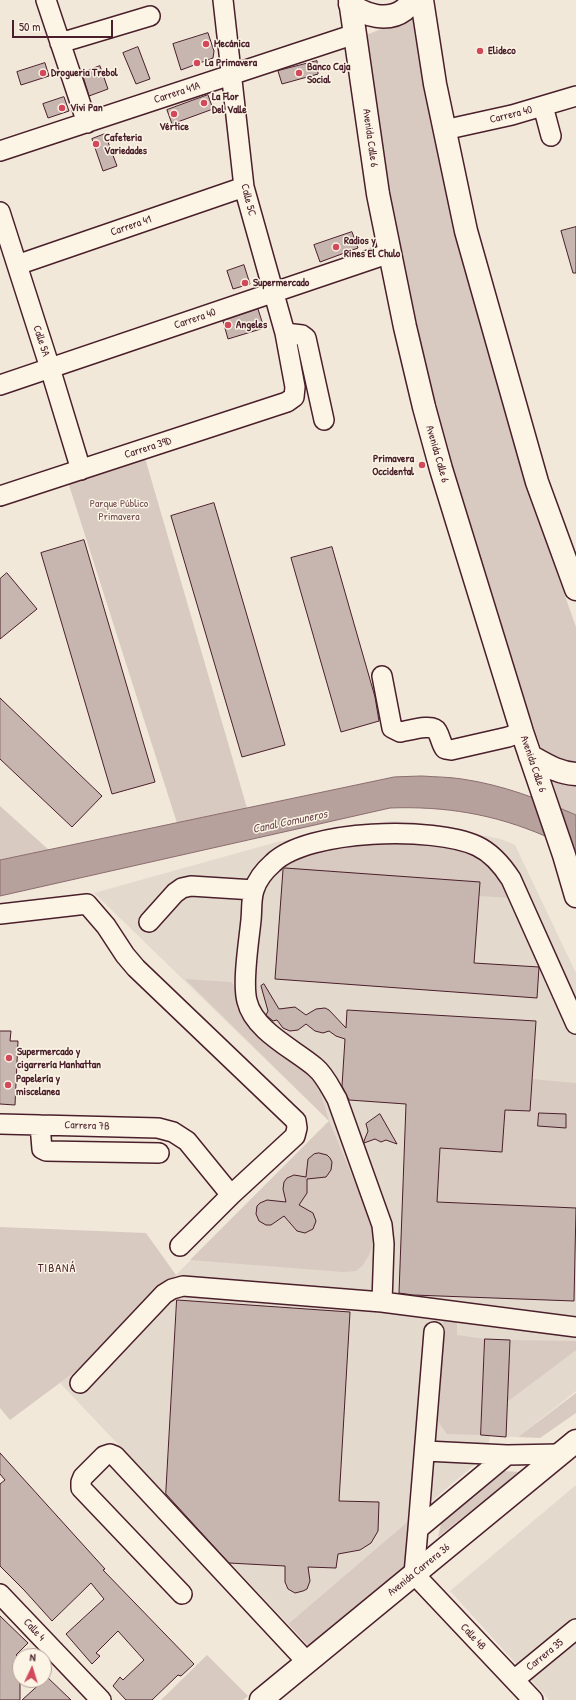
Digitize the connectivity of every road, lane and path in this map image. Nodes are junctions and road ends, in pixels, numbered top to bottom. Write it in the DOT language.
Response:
graph roads {
  1 [pos="46,0"];
  2 [pos="223,0"];
  3 [pos="413,0"];
  4 [pos="422,0"];
  5 [pos="350,2"];
  6 [pos="150,16"];
  7 [pos="354,34"];
  8 [pos="60,43"];
  9 [pos="231,75"];
  10 [pos="573,98"];
  11 [pos="543,106"];
  12 [pos="87,123"];
  13 [pos="444,130"];
  14 [pos="551,136"];
  15 [pos="0,151"];
  16 [pos="244,187"];
  17 [pos="0,212"];
  18 [pos="390,253"];
  19 [pos="17,265"];
  20 [pos="273,292"];
  21 [pos="285,333"];
  22 [pos="50,368"];
  23 [pos="0,385"];
  24 [pos="294,396"];
  25 [pos="324,420"];
  26 [pos="81,470"];
  27 [pos="0,496"];
  28 [pos="570,556"];
  29 [pos="576,590"];
  30 [pos="382,676"];
  31 [pos="522,732"];
  32 [pos="533,765"];
  33 [pos="576,774"];
  34 [pos="254,890"];
  35 [pos="576,896"];
  36 [pos="0,914"];
  37 [pos="149,922"];
  38 [pos="576,1024"];
  39 [pos="0,1124"];
  40 [pos="40,1125"];
  41 [pos="159,1153"];
  42 [pos="231,1195"];
  43 [pos="180,1246"];
  44 [pos="382,1302"];
  45 [pos="576,1327"];
  46 [pos="434,1332"];
  47 [pos="80,1382"];
  48 [pos="568,1447"];
  49 [pos="426,1451"];
  50 [pos="507,1455"];
  51 [pos="418,1529"];
  52 [pos="414,1574"];
  53 [pos="0,1594"];
  54 [pos="182,1594"];
  55 [pos="576,1629"];
  56 [pos="307,1662"];
  57 [pos="514,1680"];
  58 [pos="100,1700"];
  59 [pos="261,1700"];
  60 [pos="533,1700"];
  1 -- 8 [label="street"];
  2 -- 9 [label="street, Calle 5C"];
  3 -- 5 [label="main road"];
  4 -- 13 [label="main road"];
  5 -- 7 [label="main road, Avenida Calle 6"];
  6 -- 8 [label="street"];
  7 -- 9 [label="street, Carrera 41A"];
  7 -- 18 [label="main road, Avenida Calle 6"];
  8 -- 12 [label="street"];
  9 -- 12 [label="street, Carrera 41A"];
  9 -- 16 [label="street, Calle 5C"];
  10 -- 11 [label="street, Carrera 40"];
  11 -- 13 [label="street, Carrera 40"];
  11 -- 14 [label="street"];
  12 -- 15 [label="street, Carrera 41A"];
  13 -- 28 [label="main road"];
  16 -- 19 [label="street, Carrera 41"];
  16 -- 20 [label="street, Calle 5C"];
  17 -- 19 [label="street, Calle 5A"];
  18 -- 20 [label="street, Carrera 40"];
  18 -- 31 [label="main road, Avenida Calle 6"];
  19 -- 22 [label="street, Calle 5A"];
  20 -- 21 [label="street, Calle 5C"];
  20 -- 22 [label="street, Carrera 40"];
  21 -- 24 [label="street, Calle 5C"];
  21 -- 25 [label="street"];
  22 -- 23 [label="street, Carrera 40"];
  22 -- 26 [label="street, Calle 5A"];
  24 -- 26 [label="street, Carrera 39D"];
  26 -- 27 [label="street, Carrera 39D"];
  28 -- 29 [label="main road"];
  30 -- 31 [label="street"];
  31 -- 32 [label="main road, Avenida Calle 6"];
  32 -- 33 [label="main road"];
  32 -- 35 [label="main road, Avenida Calle 6"];
  34 -- 37 [label="street"];
  34 -- 38 [label="street"];
  34 -- 44 [label="street"];
  36 -- 42 [label="street"];
  39 -- 40 [label="street, Carrera 7B"];
  40 -- 41 [label="street"];
  40 -- 42 [label="street, Carrera 7B"];
  42 -- 43 [label="street"];
  44 -- 45 [label="street"];
  44 -- 47 [label="street"];
  46 -- 49 [label="street"];
  48 -- 50 [label="street"];
  48 -- 52 [label="main road, Avenida Carrera 36"];
  49 -- 50 [label="street"];
  49 -- 51 [label="street"];
  50 -- 51 [label="street"];
  51 -- 52 [label="street"];
  52 -- 56 [label="main road, Avenida Carrera 36"];
  52 -- 57 [label="street, Calle 4B"];
  53 -- 58 [label="street, Calle 4"];
  54 -- 56 [label="street"];
  55 -- 57 [label="street, Carrera 35"];
  56 -- 59 [label="main road, Avenida Carrera 36"];
  57 -- 60 [label="street, Calle 4B"];
}
